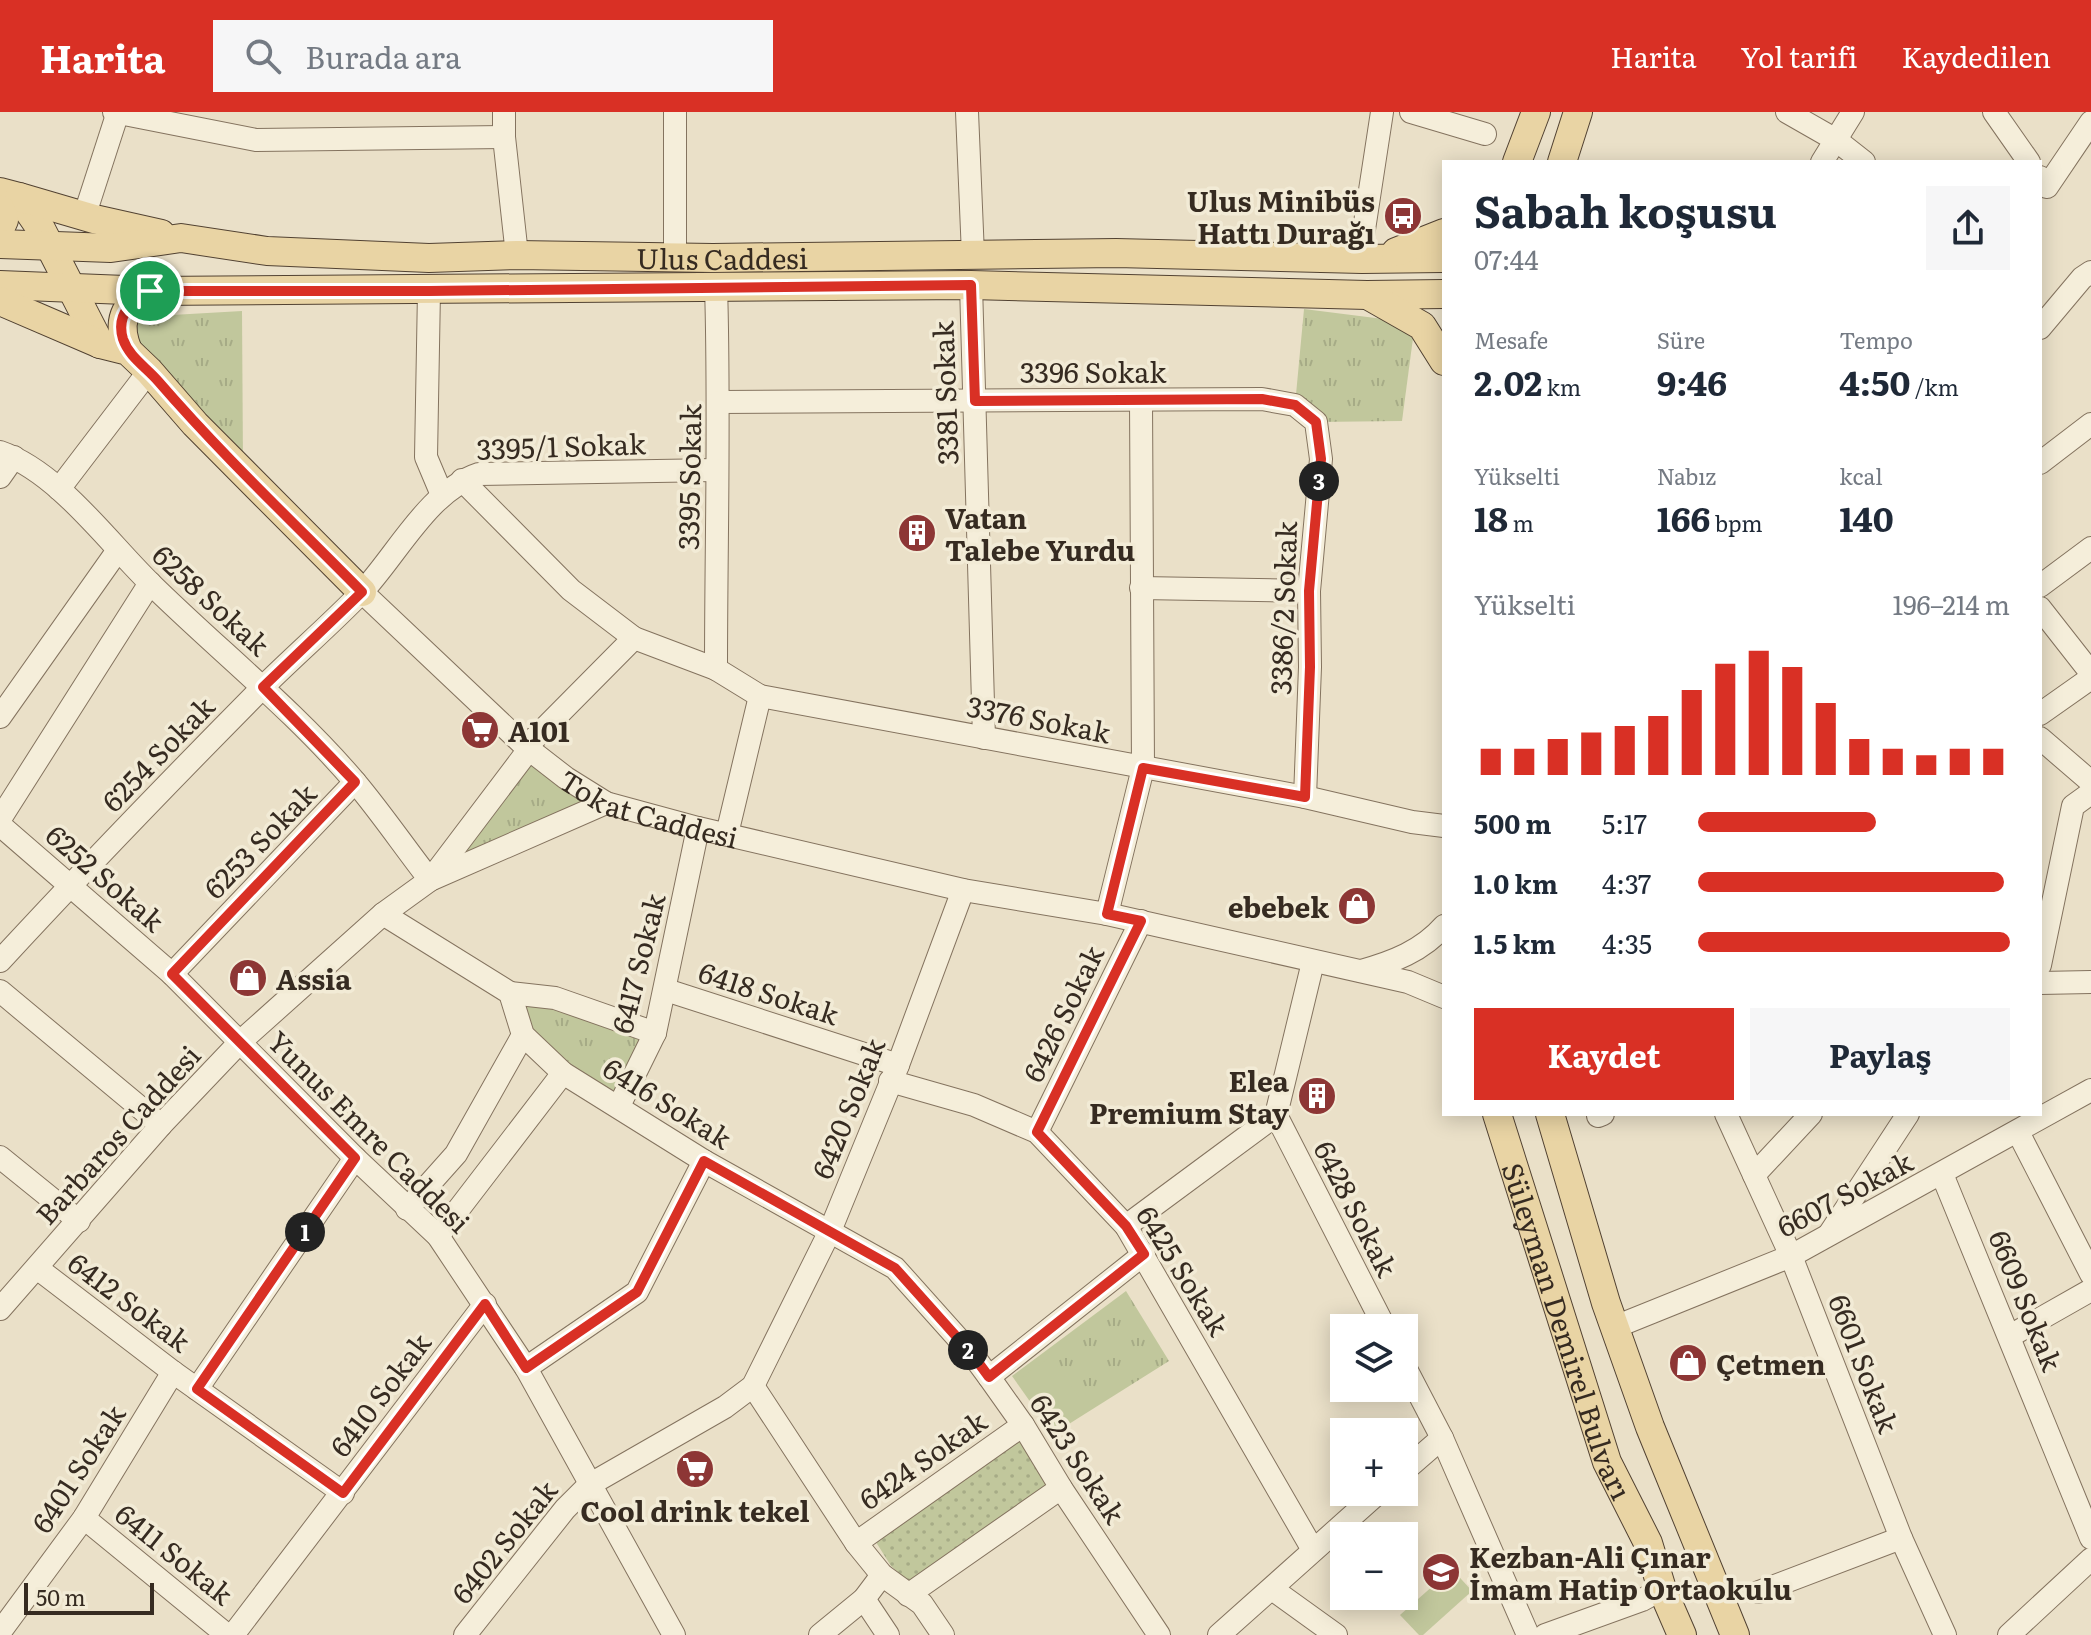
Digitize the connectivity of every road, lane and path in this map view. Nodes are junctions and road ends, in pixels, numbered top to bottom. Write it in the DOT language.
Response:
graph roads {
  1 [pos="116,112"];
  2 [pos="504,112"];
  3 [pos="675,112"];
  4 [pos="967,112"];
  5 [pos="1382,112"];
  6 [pos="1411,112"];
  7 [pos="1536,112"];
  8 [pos="1578,112"];
  9 [pos="1787,112"];
  10 [pos="1853,112"];
  11 [pos="1994,112"];
  12 [pos="2091,122"];
  13 [pos="1485,134"];
  14 [pos="504,137"];
  15 [pos="1836,140"];
  16 [pos="1518,160"];
  17 [pos="1563,160"];
  18 [pos="1823,160"];
  19 [pos="1861,160"];
  20 [pos="2028,160"];
  21 [pos="2042,180"];
  22 [pos="6,199"];
  23 [pos="84,217"];
  24 [pos="0,229"];
  25 [pos="1442,234"];
  26 [pos="181,238"];
  27 [pos="0,244"];
  28 [pos="50,245"];
  29 [pos="517,255"];
  30 [pos="973,255"];
  31 [pos="675,257"];
  32 [pos="1442,258"];
  33 [pos="1368,259"];
  34 [pos="2088,269"];
  35 [pos="0,285"];
  36 [pos="971,285"];
  37 [pos="68,286"];
  38 [pos="716,286"];
  39 [pos="150,291"];
  40 [pos="429,291"];
  41 [pos="1442,294"];
  42 [pos="1367,295"];
  43 [pos="0,301"];
  44 [pos="2047,305"];
  45 [pos="100,344"];
  46 [pos="128,351"];
  47 [pos="1442,358"];
  48 [pos="149,371"];
  49 [pos="975,401"];
  50 [pos="1141,401"];
  51 [pos="719,402"];
  52 [pos="1316,422"];
  53 [pos="2091,424"];
  54 [pos="7,454"];
  55 [pos="2042,461"];
  56 [pos="716,470"];
  57 [pos="0,477"];
  58 [pos="462,480"];
  59 [pos="59,489"];
  60 [pos="442,495"];
  61 [pos="2091,548"];
  62 [pos="118,550"];
  63 [pos="150,583"];
  64 [pos="2042,585"];
  65 [pos="1141,588"];
  66 [pos="1309,591"];
  67 [pos="362,592"];
  68 [pos="2042,611"];
  69 [pos="634,638"];
  70 [pos="716,669"];
  71 [pos="2091,675"];
  72 [pos="263,687"];
  73 [pos="760,696"];
  74 [pos="2042,712"];
  75 [pos="0,717"];
  76 [pos="984,738"];
  77 [pos="2042,740"];
  78 [pos="528,748"];
  79 [pos="1143,768"];
  80 [pos="355,782"];
  81 [pos="2091,782"];
  82 [pos="2091,793"];
  83 [pos="1305,797"];
  84 [pos="606,803"];
  85 [pos="0,819"];
  86 [pos="0,825"];
  87 [pos="1442,826"];
  88 [pos="698,828"];
  89 [pos="727,834"];
  90 [pos="430,880"];
  91 [pos="69,886"];
  92 [pos="963,890"];
  93 [pos="383,914"];
  94 [pos="1107,914"];
  95 [pos="1141,921"];
  96 [pos="1442,928"];
  97 [pos="2042,955"];
  98 [pos="0,961"];
  99 [pos="1313,962"];
  100 [pos="1356,972"];
  101 [pos="172,974"];
  102 [pos="2090,976"];
  103 [pos="2042,983"];
  104 [pos="666,990"];
  105 [pos="0,991"];
  106 [pos="510,993"];
  107 [pos="1442,996"];
  108 [pos="655,1033"];
  109 [pos="523,1035"];
  110 [pos="240,1042"];
  111 [pos="563,1073"];
  112 [pos="894,1073"];
  113 [pos="2091,1090"];
  114 [pos="619,1106"];
  115 [pos="1276,1115"];
  116 [pos="1498,1116"];
  117 [pos="1551,1116"];
  118 [pos="1809,1116"];
  119 [pos="1907,1116"];
  120 [pos="1736,1119"];
  121 [pos="161,1125"];
  122 [pos="1037,1132"];
  123 [pos="2018,1132"];
  124 [pos="0,1157"];
  125 [pos="355,1158"];
  126 [pos="704,1161"];
  127 [pos="1942,1174"];
  128 [pos="1754,1175"];
  129 [pos="407,1209"];
  130 [pos="79,1221"];
  131 [pos="1126,1226"];
  132 [pos="830,1231"];
  133 [pos="1830,1234"];
  134 [pos="438,1236"];
  135 [pos="1144,1254"];
  136 [pos="1791,1256"];
  137 [pos="37,1268"];
  138 [pos="2089,1290"];
  139 [pos="485,1304"];
  140 [pos="0,1309"];
  141 [pos="1378,1314"];
  142 [pos="1615,1327"];
  143 [pos="2010,1336"];
  144 [pos="526,1368"];
  145 [pos="173,1372"];
  146 [pos="989,1377"];
  147 [pos="753,1386"];
  148 [pos="197,1389"];
  149 [pos="1418,1392"];
  150 [pos="1023,1425"];
  151 [pos="1442,1438"];
  152 [pos="1418,1459"];
  153 [pos="589,1485"];
  154 [pos="1061,1488"];
  155 [pos="343,1493"];
  156 [pos="1363,1506"];
  157 [pos="84,1518"];
  158 [pos="1901,1538"];
  159 [pos="2091,1538"];
  160 [pos="856,1543"];
  161 [pos="1313,1550"];
  162 [pos="2091,1559"];
  163 [pos="882,1575"];
  164 [pos="1272,1589"];
  165 [pos="1662,1589"];
  166 [pos="1759,1592"];
  167 [pos="908,1595"];
  168 [pos="864,1599"];
  169 [pos="7,1626"];
  170 [pos="227,1635"];
  171 [pos="233,1635"];
  172 [pos="465,1635"];
  173 [pos="674,1635"];
  174 [pos="820,1635"];
  175 [pos="888,1635"];
  176 [pos="943,1635"];
  177 [pos="1159,1635"];
  178 [pos="1219,1635"];
  179 [pos="1336,1635"];
  180 [pos="1528,1635"];
  181 [pos="1545,1635"];
  182 [pos="1682,1635"];
  183 [pos="1735,1635"];
  184 [pos="1945,1635"];
  185 [pos="2009,1635"];
  1 -- 14 [label="street"];
  1 -- 23 [label="street"];
  2 -- 14 [label="street"];
  3 -- 31 [label="street"];
  4 -- 30 [label="street"];
  5 -- 33 [label="street"];
  6 -- 13 [label="street"];
  7 -- 16 [label="main road"];
  8 -- 17 [label="main road"];
  9 -- 15 [label="street"];
  10 -- 15 [label="street"];
  11 -- 20 [label="street"];
  12 -- 21 [label="street"];
  14 -- 29 [label="street"];
  15 -- 18 [label="street"];
  15 -- 19 [label="street"];
  22 -- 23 [label="main road"];
  22 -- 24 [label="main road"];
  22 -- 28 [label="main road"];
  23 -- 26 [label="main road"];
  25 -- 33 [label="main road"];
  26 -- 28 [label="main road, Ulus Caddesi"];
  26 -- 29 [label="main road, Ulus Caddesi"];
  27 -- 28 [label="main road, Ulus Caddesi"];
  28 -- 37 [label="main road"];
  29 -- 31 [label="main road, Ulus Caddesi"];
  30 -- 31 [label="main road, Ulus Caddesi"];
  30 -- 33 [label="main road, Ulus Caddesi"];
  32 -- 33 [label="main road, Ulus Caddesi"];
  34 -- 44 [label="street"];
  35 -- 37 [label="main road, Ulus Caddesi"];
  36 -- 38 [label="main road, Ulus Caddesi"];
  36 -- 42 [label="main road, Ulus Caddesi"];
  36 -- 49 [label="street, 3381 Sokak"];
  37 -- 39 [label="main road, Ulus Caddesi"];
  37 -- 45 [label="main road"];
  38 -- 40 [label="main road, Ulus Caddesi"];
  38 -- 51 [label="street, 3395 Sokak"];
  39 -- 40 [label="main road, Ulus Caddesi"];
  39 -- 46 [label="main road"];
  40 -- 60 [label="street"];
  41 -- 42 [label="main road, Ulus Caddesi"];
  42 -- 47 [label="main road"];
  43 -- 45 [label="main road, Tokat Caddesi"];
  45 -- 46 [label="main road, Tokat Caddesi"];
  46 -- 48 [label="main road, Tokat Caddesi"];
  48 -- 59 [label="street"];
  48 -- 67 [label="main road, Tokat Caddesi"];
  49 -- 50 [label="street, 3396 Sokak"];
  49 -- 51 [label="street, 3396 Sokak"];
  49 -- 76 [label="street, 3381 Sokak"];
  50 -- 52 [label="street, 3396 Sokak"];
  50 -- 65 [label="street"];
  51 -- 56 [label="street, 3395 Sokak"];
  52 -- 66 [label="street, 3386/2 Sokak"];
  53 -- 55 [label="street"];
  54 -- 57 [label="street"];
  54 -- 59 [label="street, 6258 Sokak"];
  56 -- 58 [label="street, 3395/1 Sokak"];
  56 -- 70 [label="street, 3395 Sokak"];
  58 -- 60 [label="street, 3395/1 Sokak"];
  58 -- 69 [label="street, 3376 Sokak"];
  59 -- 62 [label="street, 6258 Sokak"];
  60 -- 67 [label="street, 3395/1 Sokak"];
  61 -- 64 [label="street"];
  62 -- 63 [label="street, 6258 Sokak"];
  62 -- 75 [label="street"];
  63 -- 72 [label="street, 6258 Sokak"];
  63 -- 85 [label="street"];
  65 -- 66 [label="street"];
  65 -- 79 [label="street"];
  66 -- 83 [label="street, 3386/2 Sokak"];
  67 -- 72 [label="street, 6254 Sokak"];
  67 -- 78 [label="street, Tokat Caddesi"];
  68 -- 71 [label="street"];
  69 -- 70 [label="street, 3376 Sokak"];
  69 -- 78 [label="street"];
  70 -- 73 [label="street, 3376 Sokak"];
  71 -- 74 [label="street"];
  72 -- 80 [label="street, 6258 Sokak"];
  72 -- 91 [label="street, 6254 Sokak"];
  73 -- 76 [label="street, 3376 Sokak"];
  73 -- 89 [label="street"];
  76 -- 79 [label="street, 3376 Sokak"];
  77 -- 81 [label="street"];
  78 -- 84 [label="street, Tokat Caddesi"];
  78 -- 90 [label="street, Barbaros Caddesi"];
  79 -- 83 [label="street, 3376 Sokak"];
  79 -- 94 [label="street"];
  80 -- 90 [label="street, 6258 Sokak"];
  80 -- 101 [label="street, 6253 Sokak"];
  82 -- 97 [label="street"];
  83 -- 87 [label="street, 3376 Sokak"];
  84 -- 88 [label="street, Tokat Caddesi"];
  84 -- 90 [label="street, Barbaros Caddesi"];
  86 -- 91 [label="street, 6252 Sokak"];
  88 -- 89 [label="street, Tokat Caddesi"];
  88 -- 104 [label="street, 6417 Sokak"];
  89 -- 92 [label="street, Tokat Caddesi"];
  90 -- 93 [label="street, Barbaros Caddesi"];
  91 -- 98 [label="street, 6254 Sokak"];
  91 -- 101 [label="street, 6252 Sokak"];
  92 -- 94 [label="street, Tokat Caddesi"];
  92 -- 112 [label="street, 6420 Sokak"];
  93 -- 106 [label="street, 6416 Sokak"];
  93 -- 110 [label="street, Barbaros Caddesi"];
  94 -- 95 [label="street, Tokat Caddesi"];
  95 -- 99 [label="street, Tokat Caddesi"];
  95 -- 122 [label="street, 6426 Sokak"];
  96 -- 100 [label="street"];
  99 -- 100 [label="street, Tokat Caddesi"];
  99 -- 115 [label="street"];
  100 -- 107 [label="street, Tokat Caddesi"];
  101 -- 110 [label="street, 6252 Sokak"];
  102 -- 103 [label="street"];
  104 -- 108 [label="street, 6417 Sokak"];
  104 -- 112 [label="street, 6418 Sokak"];
  105 -- 121 [label="street"];
  106 -- 108 [label="street, 6416 Sokak"];
  106 -- 109 [label="street, 6416 Sokak"];
  108 -- 114 [label="street, 6417 Sokak"];
  109 -- 111 [label="street, 6416 Sokak"];
  109 -- 129 [label="street"];
  110 -- 121 [label="street, Barbaros Caddesi"];
  110 -- 125 [label="street, Yunus Emre Caddesi"];
  111 -- 114 [label="street, 6416 Sokak"];
  111 -- 134 [label="street"];
  112 -- 122 [label="street, 6425 Sokak"];
  112 -- 132 [label="street, 6420 Sokak"];
  113 -- 123 [label="street, 6607 Sokak"];
  114 -- 126 [label="street, 6416 Sokak"];
  115 -- 131 [label="street"];
  115 -- 141 [label="street, 6428 Sokak"];
  116 -- 165 [label="main road, Süleyman Demirel Bulvarı"];
  117 -- 142 [label="main road, Süleyman Demirel Bulvarı"];
  118 -- 128 [label="street"];
  119 -- 133 [label="street"];
  120 -- 128 [label="street, 6601 Sokak"];
  121 -- 130 [label="street, Barbaros Caddesi"];
  122 -- 131 [label="street, 6425 Sokak"];
  123 -- 127 [label="street, 6607 Sokak"];
  123 -- 138 [label="street"];
  124 -- 130 [label="street"];
  125 -- 129 [label="street, Yunus Emre Caddesi"];
  125 -- 148 [label="street"];
  126 -- 132 [label="street, 6416 Sokak"];
  126 -- 144 [label="street"];
  127 -- 133 [label="street, 6607 Sokak"];
  127 -- 143 [label="street, 6609 Sokak"];
  128 -- 136 [label="street, 6601 Sokak"];
  129 -- 134 [label="street, Yunus Emre Caddesi"];
  130 -- 137 [label="street, Barbaros Caddesi"];
  131 -- 135 [label="street, 6425 Sokak"];
  132 -- 146 [label="street, 6423 Sokak"];
  132 -- 147 [label="street, 6420 Sokak"];
  133 -- 136 [label="street, 6607 Sokak"];
  134 -- 139 [label="street, Yunus Emre Caddesi"];
  135 -- 146 [label="street, 6424 Sokak"];
  135 -- 161 [label="street, 6425 Sokak"];
  136 -- 142 [label="street, 6607 Sokak"];
  136 -- 158 [label="street, 6601 Sokak"];
  137 -- 140 [label="street, Barbaros Caddesi"];
  137 -- 145 [label="street, 6412 Sokak"];
  138 -- 143 [label="street"];
  139 -- 144 [label="street, Yunus Emre Caddesi"];
  139 -- 155 [label="street, 6410 Sokak"];
  142 -- 183 [label="main road, Süleyman Demirel Bulvarı"];
  143 -- 159 [label="street, 6609 Sokak"];
  144 -- 153 [label="street, Yunus Emre Caddesi"];
  145 -- 148 [label="street, 6412 Sokak"];
  145 -- 157 [label="street, 6401 Sokak"];
  146 -- 150 [label="street, 6423 Sokak"];
  147 -- 153 [label="street, 6420 Sokak"];
  147 -- 160 [label="street"];
  148 -- 155 [label="street, 6412 Sokak"];
  149 -- 151 [label="street"];
  150 -- 154 [label="street, 6423 Sokak"];
  150 -- 160 [label="street, 6424 Sokak"];
  151 -- 152 [label="street"];
  151 -- 180 [label="street"];
  153 -- 172 [label="street, 6402 Sokak"];
  153 -- 173 [label="street, Yunus Emre Caddesi"];
  154 -- 167 [label="street"];
  154 -- 177 [label="street, 6423 Sokak"];
  155 -- 171 [label="street, 6410 Sokak"];
  156 -- 161 [label="street"];
  157 -- 169 [label="street, 6401 Sokak"];
  157 -- 170 [label="street, 6411 Sokak"];
  158 -- 166 [label="street"];
  158 -- 184 [label="street, 6601 Sokak"];
  160 -- 163 [label="street"];
  161 -- 164 [label="street"];
  162 -- 185 [label="street"];
  163 -- 167 [label="street"];
  163 -- 168 [label="street"];
  164 -- 178 [label="street"];
  164 -- 179 [label="street"];
  165 -- 181 [label="street"];
  165 -- 182 [label="main road, Süleyman Demirel Bulvarı"];
  167 -- 176 [label="street"];
  168 -- 174 [label="street"];
  168 -- 175 [label="street"];
}
